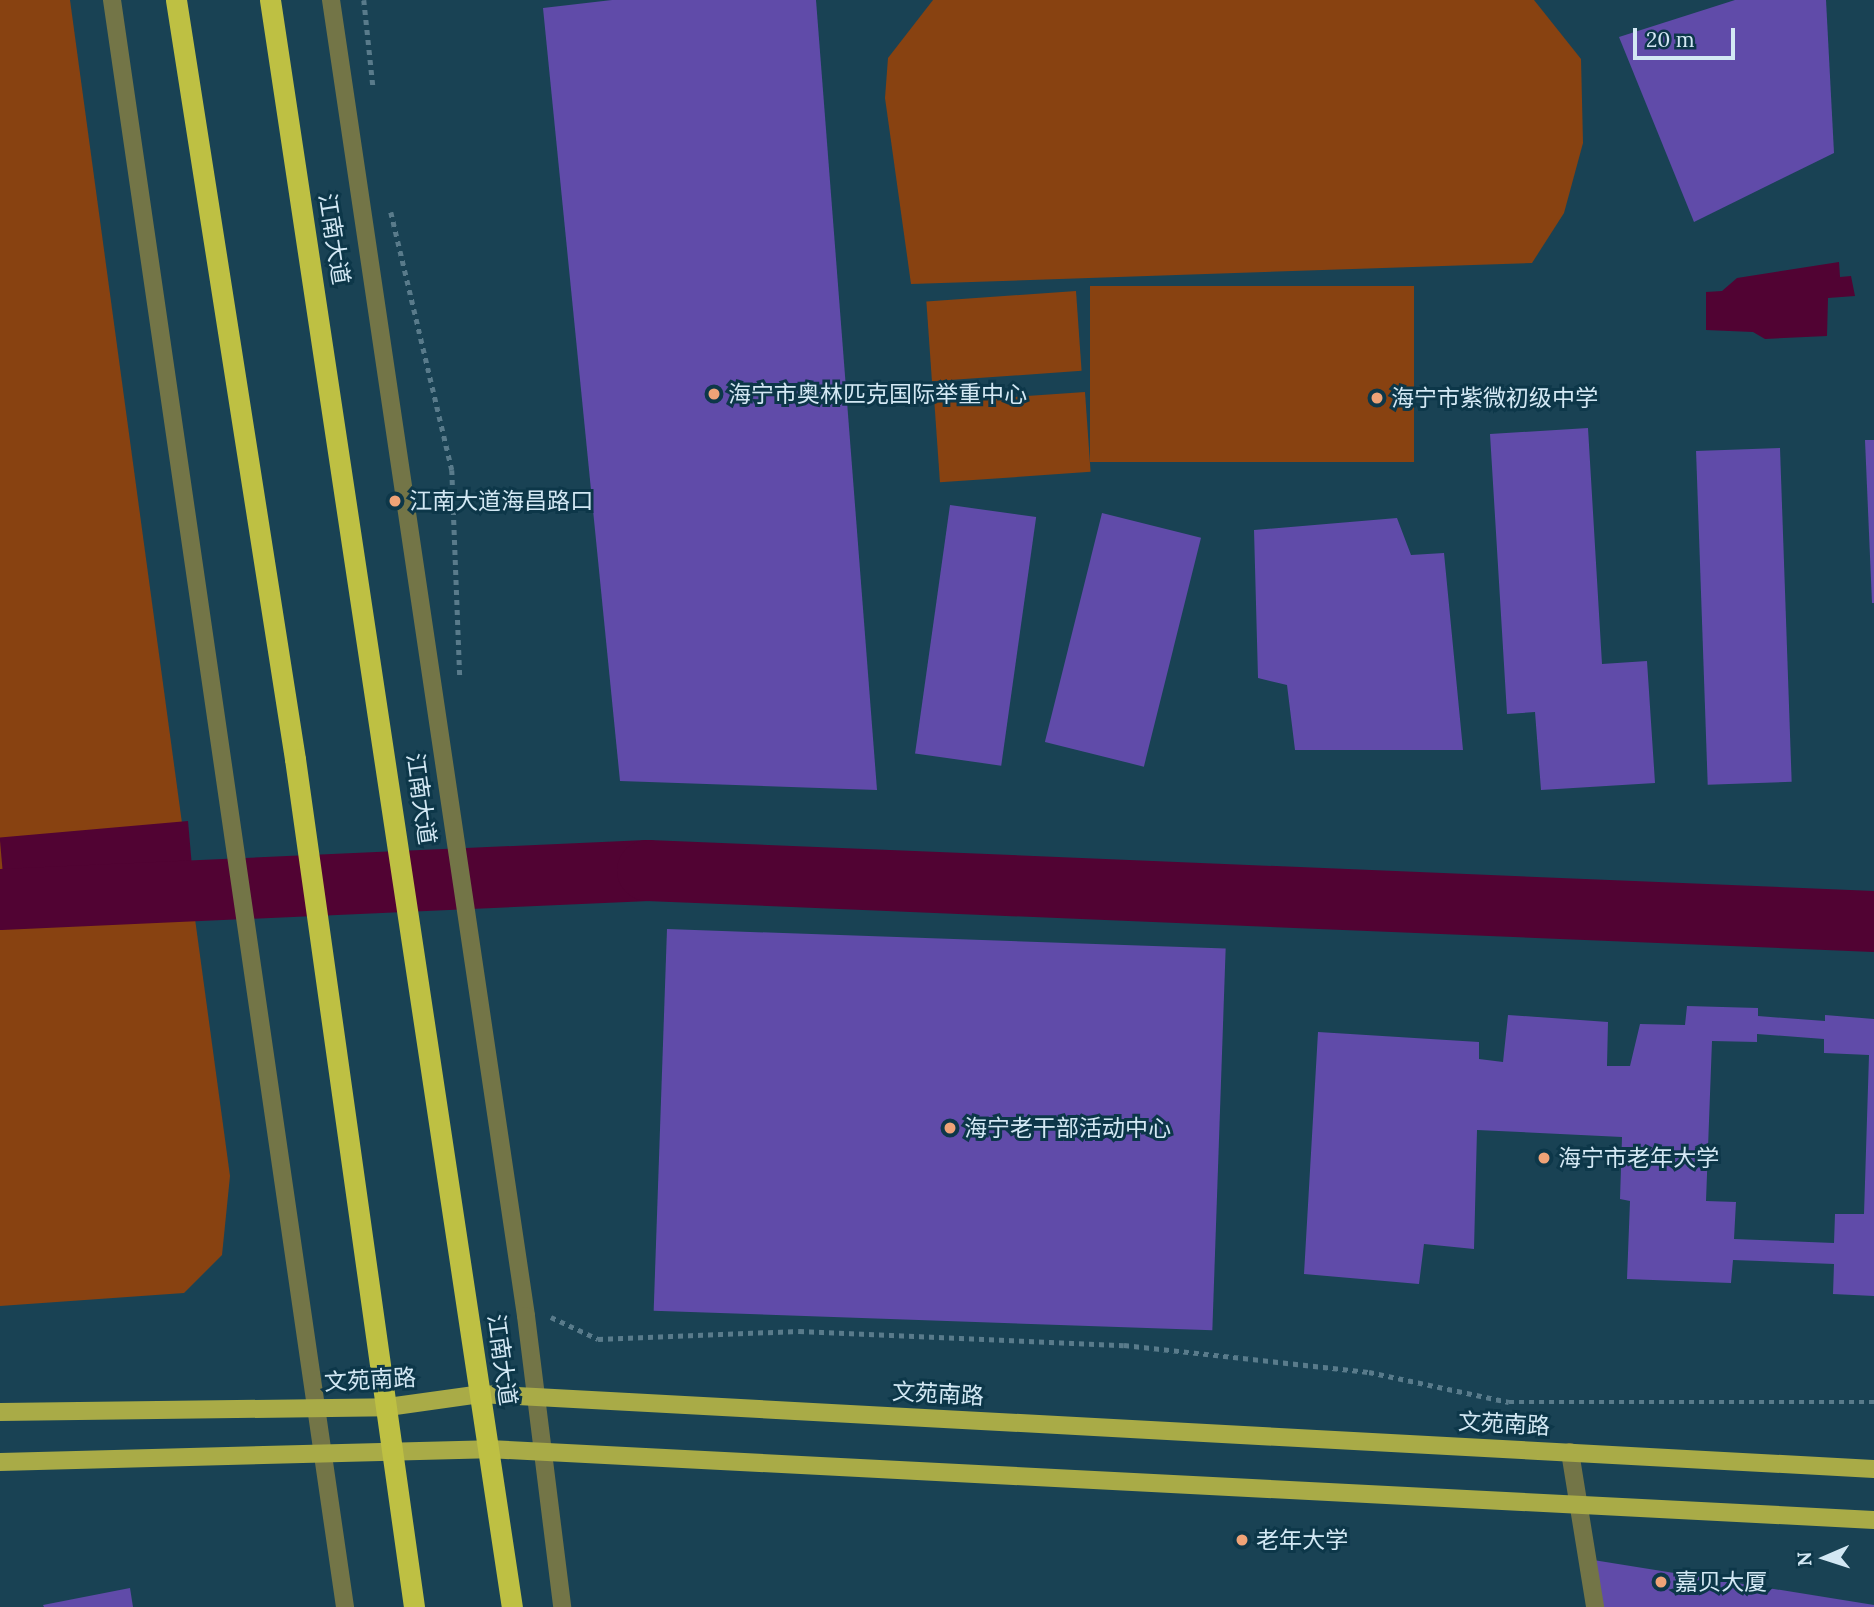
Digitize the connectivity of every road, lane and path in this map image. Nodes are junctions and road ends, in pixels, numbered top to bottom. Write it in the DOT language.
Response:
graph roads {
  1 [pos="113,0"];
  2 [pos="176,0"];
  3 [pos="270,0"];
  4 [pos="331,0"];
  5 [pos="366,2"];
  6 [pos="374,98"];
  7 [pos="389,204"];
  8 [pos="461,693"];
  9 [pos="550,1316"];
  10 [pos="480,1394"];
  11 [pos="534,1397"];
  12 [pos="1874,1402"];
  13 [pos="388,1407"];
  14 [pos="321,1408"];
  15 [pos="0,1412"];
  16 [pos="488,1448"];
  17 [pos="543,1451"];
  18 [pos="1570,1452"];
  19 [pos="394,1453"];
  20 [pos="325,1455"];
  21 [pos="0,1462"];
  22 [pos="1874,1469"];
  23 [pos="1579,1505"];
  24 [pos="1874,1520"];
  25 [pos="345,1607"];
  26 [pos="414,1607"];
  27 [pos="512,1607"];
  28 [pos="562,1607"];
  29 [pos="1595,1607"];
  1 -- 14 [label="street"];
  2 -- 13 [label="highway"];
  3 -- 10 [label="highway, 江南大道"];
  4 -- 11 [label="street"];
  5 -- 6 [label="path"];
  7 -- 8 [label="path"];
  9 -- 12 [label="path"];
  10 -- 11 [label="main road, 文苑南路"];
  10 -- 13 [label="main road, 文苑南路"];
  10 -- 16 [label="highway, 江南大道"];
  11 -- 17 [label="street"];
  11 -- 18 [label="main road, 文苑南路"];
  13 -- 14 [label="main road, 文苑南路"];
  13 -- 19 [label="highway"];
  14 -- 15 [label="main road, 文苑南路"];
  14 -- 20 [label="street"];
  16 -- 17 [label="main road"];
  16 -- 19 [label="main road"];
  16 -- 27 [label="highway, 江南大道"];
  17 -- 23 [label="main road"];
  17 -- 28 [label="street"];
  18 -- 22 [label="main road, 文苑南路"];
  18 -- 23 [label="street"];
  19 -- 20 [label="main road"];
  19 -- 26 [label="highway"];
  20 -- 21 [label="main road"];
  20 -- 25 [label="street"];
  23 -- 24 [label="main road"];
  23 -- 29 [label="street"];
}
